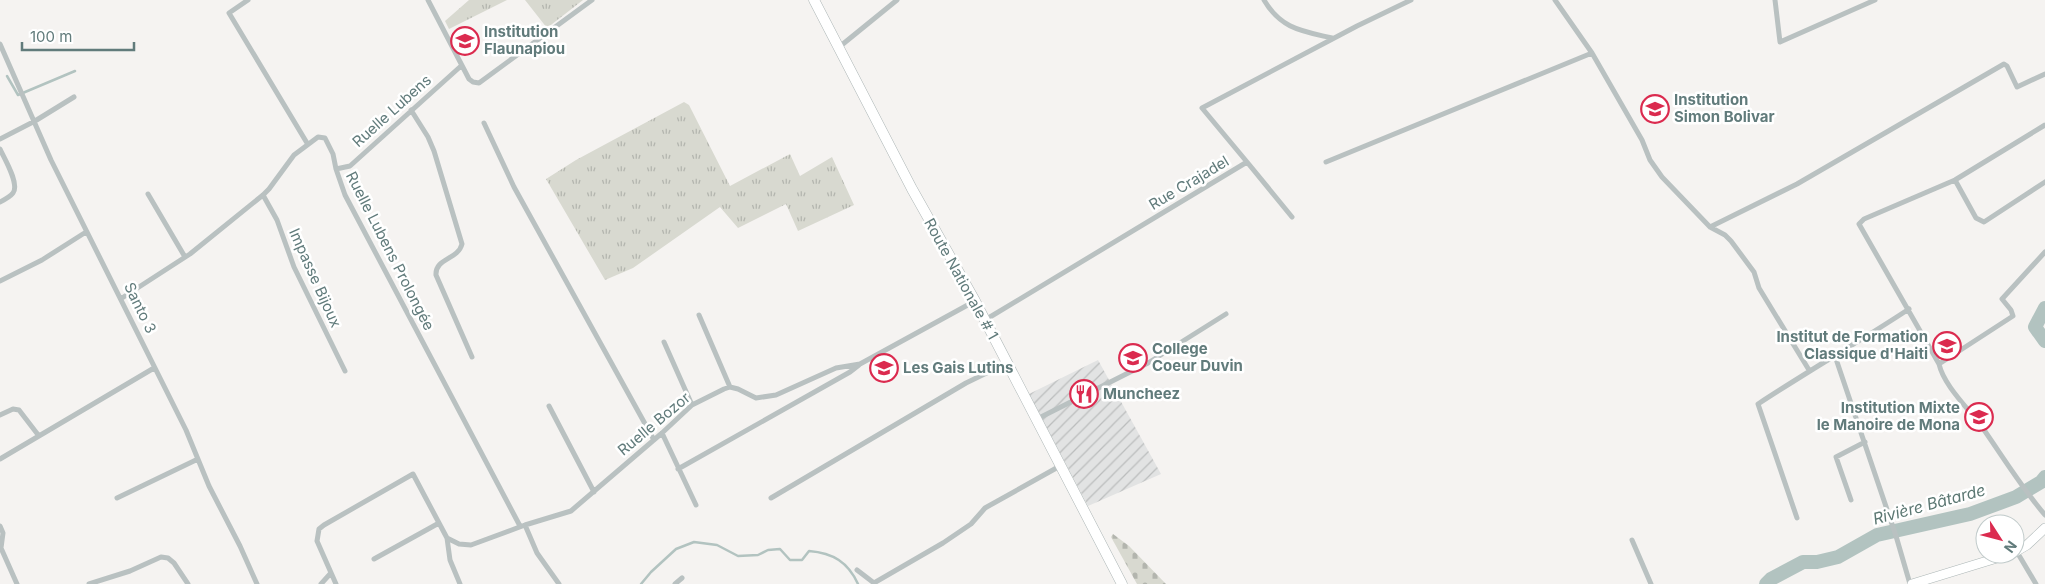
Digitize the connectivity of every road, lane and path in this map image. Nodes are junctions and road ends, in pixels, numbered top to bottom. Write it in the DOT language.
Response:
graph roads {
  1 [pos="248,0"];
  2 [pos="428,0"];
  3 [pos="592,0"];
  4 [pos="814,0"];
  5 [pos="897,0"];
  6 [pos="1264,0"];
  7 [pos="1410,0"];
  8 [pos="1555,0"];
  9 [pos="1775,0"];
  10 [pos="1875,0"];
  11 [pos="1333,38"];
  12 [pos="0,44"];
  13 [pos="838,48"];
  14 [pos="1592,53"];
  15 [pos="461,66"];
  16 [pos="2045,74"];
  17 [pos="74,97"];
  18 [pos="411,110"];
  19 [pos="35,121"];
  20 [pos="484,123"];
  21 [pos="2045,126"];
  22 [pos="0,138"];
  23 [pos="307,144"];
  24 [pos="0,149"];
  25 [pos="1247,162"];
  26 [pos="1326,162"];
  27 [pos="336,169"];
  28 [pos="1955,180"];
  29 [pos="2045,182"];
  30 [pos="148,194"];
  31 [pos="262,195"];
  32 [pos="0,202"];
  33 [pos="1292,217"];
  34 [pos="1710,227"];
  35 [pos="86,232"];
  36 [pos="2045,252"];
  37 [pos="185,257"];
  38 [pos="0,281"];
  39 [pos="122,298"];
  40 [pos="975,301"];
  41 [pos="1909,309"];
  42 [pos="1226,314"];
  43 [pos="699,315"];
  44 [pos="985,320"];
  45 [pos="664,342"];
  46 [pos="1835,356"];
  47 [pos="472,358"];
  48 [pos="1007,363"];
  49 [pos="860,364"];
  50 [pos="1939,364"];
  51 [pos="154,368"];
  52 [pos="1809,370"];
  53 [pos="345,371"];
  54 [pos="730,387"];
  55 [pos="692,405"];
  56 [pos="549,406"];
  57 [pos="0,415"];
  58 [pos="1037,420"];
  59 [pos="662,433"];
  60 [pos="39,436"];
  61 [pos="654,440"];
  62 [pos="1865,442"];
  63 [pos="0,459"];
  64 [pos="198,459"];
  65 [pos="1061,466"];
  66 [pos="678,469"];
  67 [pos="594,492"];
  68 [pos="117,498"];
  69 [pos="771,498"];
  70 [pos="1851,500"];
  71 [pos="696,505"];
  72 [pos="2045,516"];
  73 [pos="1797,518"];
  74 [pos="439,523"];
  75 [pos="0,526"];
  76 [pos="522,526"];
  77 [pos="2045,528"];
  78 [pos="446,538"];
  79 [pos="1632,540"];
  80 [pos="2025,547"];
  81 [pos="374,558"];
  82 [pos="1977,564"];
  83 [pos="2022,564"];
  84 [pos="857,570"];
  85 [pos="330,574"];
  86 [pos="682,578"];
  87 [pos="460,582"];
  88 [pos="874,583"];
  89 [pos="16,584"];
  90 [pos="89,584"];
  91 [pos="188,584"];
  92 [pos="257,584"];
  93 [pos="321,584"];
  94 [pos="336,584"];
  95 [pos="453,584"];
  96 [pos="560,584"];
  97 [pos="675,584"];
  98 [pos="1122,584"];
  99 [pos="1651,584"];
  100 [pos="1911,584"];
  101 [pos="2036,584"];
  1 -- 23 [label="street"];
  2 -- 15 [label="street"];
  3 -- 15 [label="street"];
  4 -- 13 [label="main road, Route Nationale # 1"];
  5 -- 13 [label="street"];
  6 -- 11 [label="street"];
  7 -- 11 [label="street, Rue Crajadel"];
  8 -- 14 [label="street"];
  9 -- 10 [label="street"];
  11 -- 25 [label="street, Rue Crajadel"];
  12 -- 19 [label="street, Santo 3"];
  13 -- 40 [label="main road, Route Nationale # 1"];
  14 -- 26 [label="street"];
  14 -- 34 [label="street"];
  15 -- 18 [label="street, Ruelle Lubens"];
  16 -- 34 [label="street"];
  17 -- 19 [label="street"];
  18 -- 27 [label="street, Ruelle Lubens"];
  18 -- 47 [label="street"];
  19 -- 22 [label="street"];
  19 -- 35 [label="street, Santo 3"];
  20 -- 61 [label="street"];
  21 -- 28 [label="street"];
  23 -- 27 [label="street, Ruelle Lubens Prolongée"];
  23 -- 31 [label="street"];
  24 -- 32 [label="street"];
  25 -- 33 [label="street"];
  25 -- 44 [label="street, Rue Crajadel"];
  27 -- 76 [label="street, Ruelle Lubens Prolongée"];
  28 -- 29 [label="street"];
  28 -- 41 [label="street"];
  30 -- 37 [label="street"];
  31 -- 37 [label="street"];
  31 -- 53 [label="street, Impasse Bijoux"];
  34 -- 52 [label="street"];
  35 -- 38 [label="street"];
  35 -- 39 [label="street, Santo 3"];
  36 -- 50 [label="street"];
  37 -- 39 [label="street"];
  39 -- 51 [label="street, Santo 3"];
  40 -- 44 [label="main road, Route Nationale # 1"];
  40 -- 49 [label="street"];
  41 -- 46 [label="street"];
  41 -- 50 [label="street"];
  42 -- 58 [label="street"];
  43 -- 54 [label="street"];
  44 -- 48 [label="main road, Route Nationale # 1"];
  45 -- 55 [label="street"];
  46 -- 52 [label="street"];
  46 -- 62 [label="street"];
  48 -- 58 [label="main road, Route Nationale # 1"];
  48 -- 69 [label="street"];
  49 -- 54 [label="street"];
  49 -- 66 [label="street"];
  50 -- 72 [label="street"];
  51 -- 60 [label="street"];
  51 -- 64 [label="street, Santo 3"];
  52 -- 73 [label="street"];
  54 -- 55 [label="street, Ruelle Bozor"];
  55 -- 59 [label="street, Ruelle Bozor"];
  56 -- 67 [label="street"];
  57 -- 60 [label="street"];
  58 -- 65 [label="main road, Route Nationale # 1"];
  59 -- 61 [label="street, Ruelle Bozor"];
  59 -- 66 [label="street"];
  60 -- 63 [label="street"];
  61 -- 67 [label="street, Ruelle Bozor"];
  62 -- 70 [label="street"];
  62 -- 100 [label="street"];
  64 -- 68 [label="street"];
  64 -- 92 [label="street, Santo 3"];
  65 -- 88 [label="street"];
  65 -- 98 [label="main road, Route Nationale # 1"];
  66 -- 71 [label="street"];
  67 -- 76 [label="street, Ruelle Bozor"];
  74 -- 78 [label="street"];
  74 -- 81 [label="street"];
  74 -- 85 [label="street"];
  75 -- 89 [label="street"];
  76 -- 78 [label="street, Ruelle Bozor"];
  76 -- 96 [label="street, Ruelle Lubens Prolongée"];
  77 -- 80 [label="street"];
  78 -- 87 [label="street"];
  79 -- 99 [label="street"];
  82 -- 100 [label="street"];
  83 -- 101 [label="street"];
  84 -- 88 [label="street"];
  85 -- 93 [label="street"];
  85 -- 94 [label="street"];
  86 -- 97 [label="street"];
  87 -- 95 [label="street"];
  90 -- 91 [label="street"];
}
